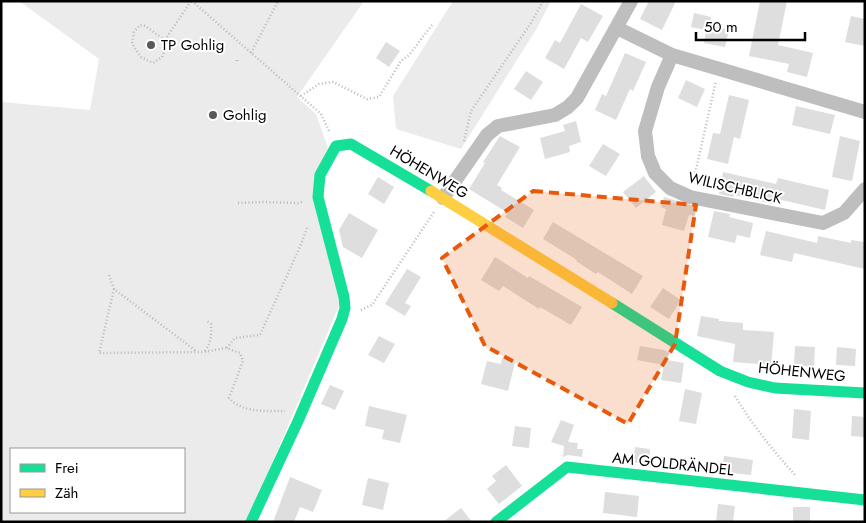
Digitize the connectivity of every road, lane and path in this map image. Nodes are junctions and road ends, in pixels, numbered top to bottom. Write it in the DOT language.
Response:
graph roads {
  1 [pos="192,1"];
  2 [pos="278,1"];
  3 [pos="543,1"];
  4 [pos="631,1"];
  5 [pos="432,25"];
  6 [pos="617,28"];
  7 [pos="165,40"];
  8 [pos="251,54"];
  9 [pos="672,55"];
  10 [pos="718,69"];
  11 [pos="300,96"];
  12 [pos="865,112"];
  13 [pos="336,146"];
  14 [pos="469,158"];
  15 [pos="865,189"];
  16 [pos="318,197"];
  17 [pos="690,197"];
  18 [pos="443,198"];
  19 [pos="238,203"];
  20 [pos="309,223"];
  21 [pos="110,275"];
  22 [pos="114,289"];
  23 [pos="342,319"];
  24 [pos="206,320"];
  25 [pos="226,348"];
  26 [pos="197,352"];
  27 [pos="204,352"];
  28 [pos="734,393"];
  29 [pos="865,393"];
  30 [pos="298,421"];
  31 [pos="812,494"];
  32 [pos="865,500"];
  33 [pos="251,522"];
  34 [pos="496,522"];
  1 -- 7 [label="path"];
  1 -- 8 [label="path"];
  2 -- 8 [label="path"];
  3 -- 14 [label="path"];
  4 -- 6 [label="street"];
  5 -- 11 [label="path"];
  6 -- 9 [label="street"];
  6 -- 14 [label="street"];
  7 -- 7 [label="path"];
  8 -- 11 [label="path"];
  9 -- 10 [label="street"];
  9 -- 17 [label="street, WILISCHBLICK"];
  10 -- 12 [label="street"];
  10 -- 17 [label="path"];
  11 -- 13 [label="path"];
  13 -- 16 [label="street"];
  13 -- 18 [label="street, HÖHENWEG"];
  14 -- 18 [label="street"];
  15 -- 17 [label="street, WILISCHBLICK"];
  16 -- 19 [label="path"];
  16 -- 23 [label="street"];
  18 -- 23 [label="path"];
  18 -- 29 [label="street, HÖHENWEG"];
  20 -- 25 [label="path"];
  21 -- 22 [label="path"];
  22 -- 26 [label="path"];
  22 -- 26 [label="path"];
  23 -- 30 [label="street"];
  24 -- 27 [label="path"];
  25 -- 27 [label="path"];
  25 -- 30 [label="path"];
  26 -- 27 [label="path"];
  28 -- 31 [label="path"];
  30 -- 33 [label="street"];
  31 -- 32 [label="street, AM GOLDRÄNDEL"];
  31 -- 34 [label="street, AM GOLDRÄNDEL"];
}
